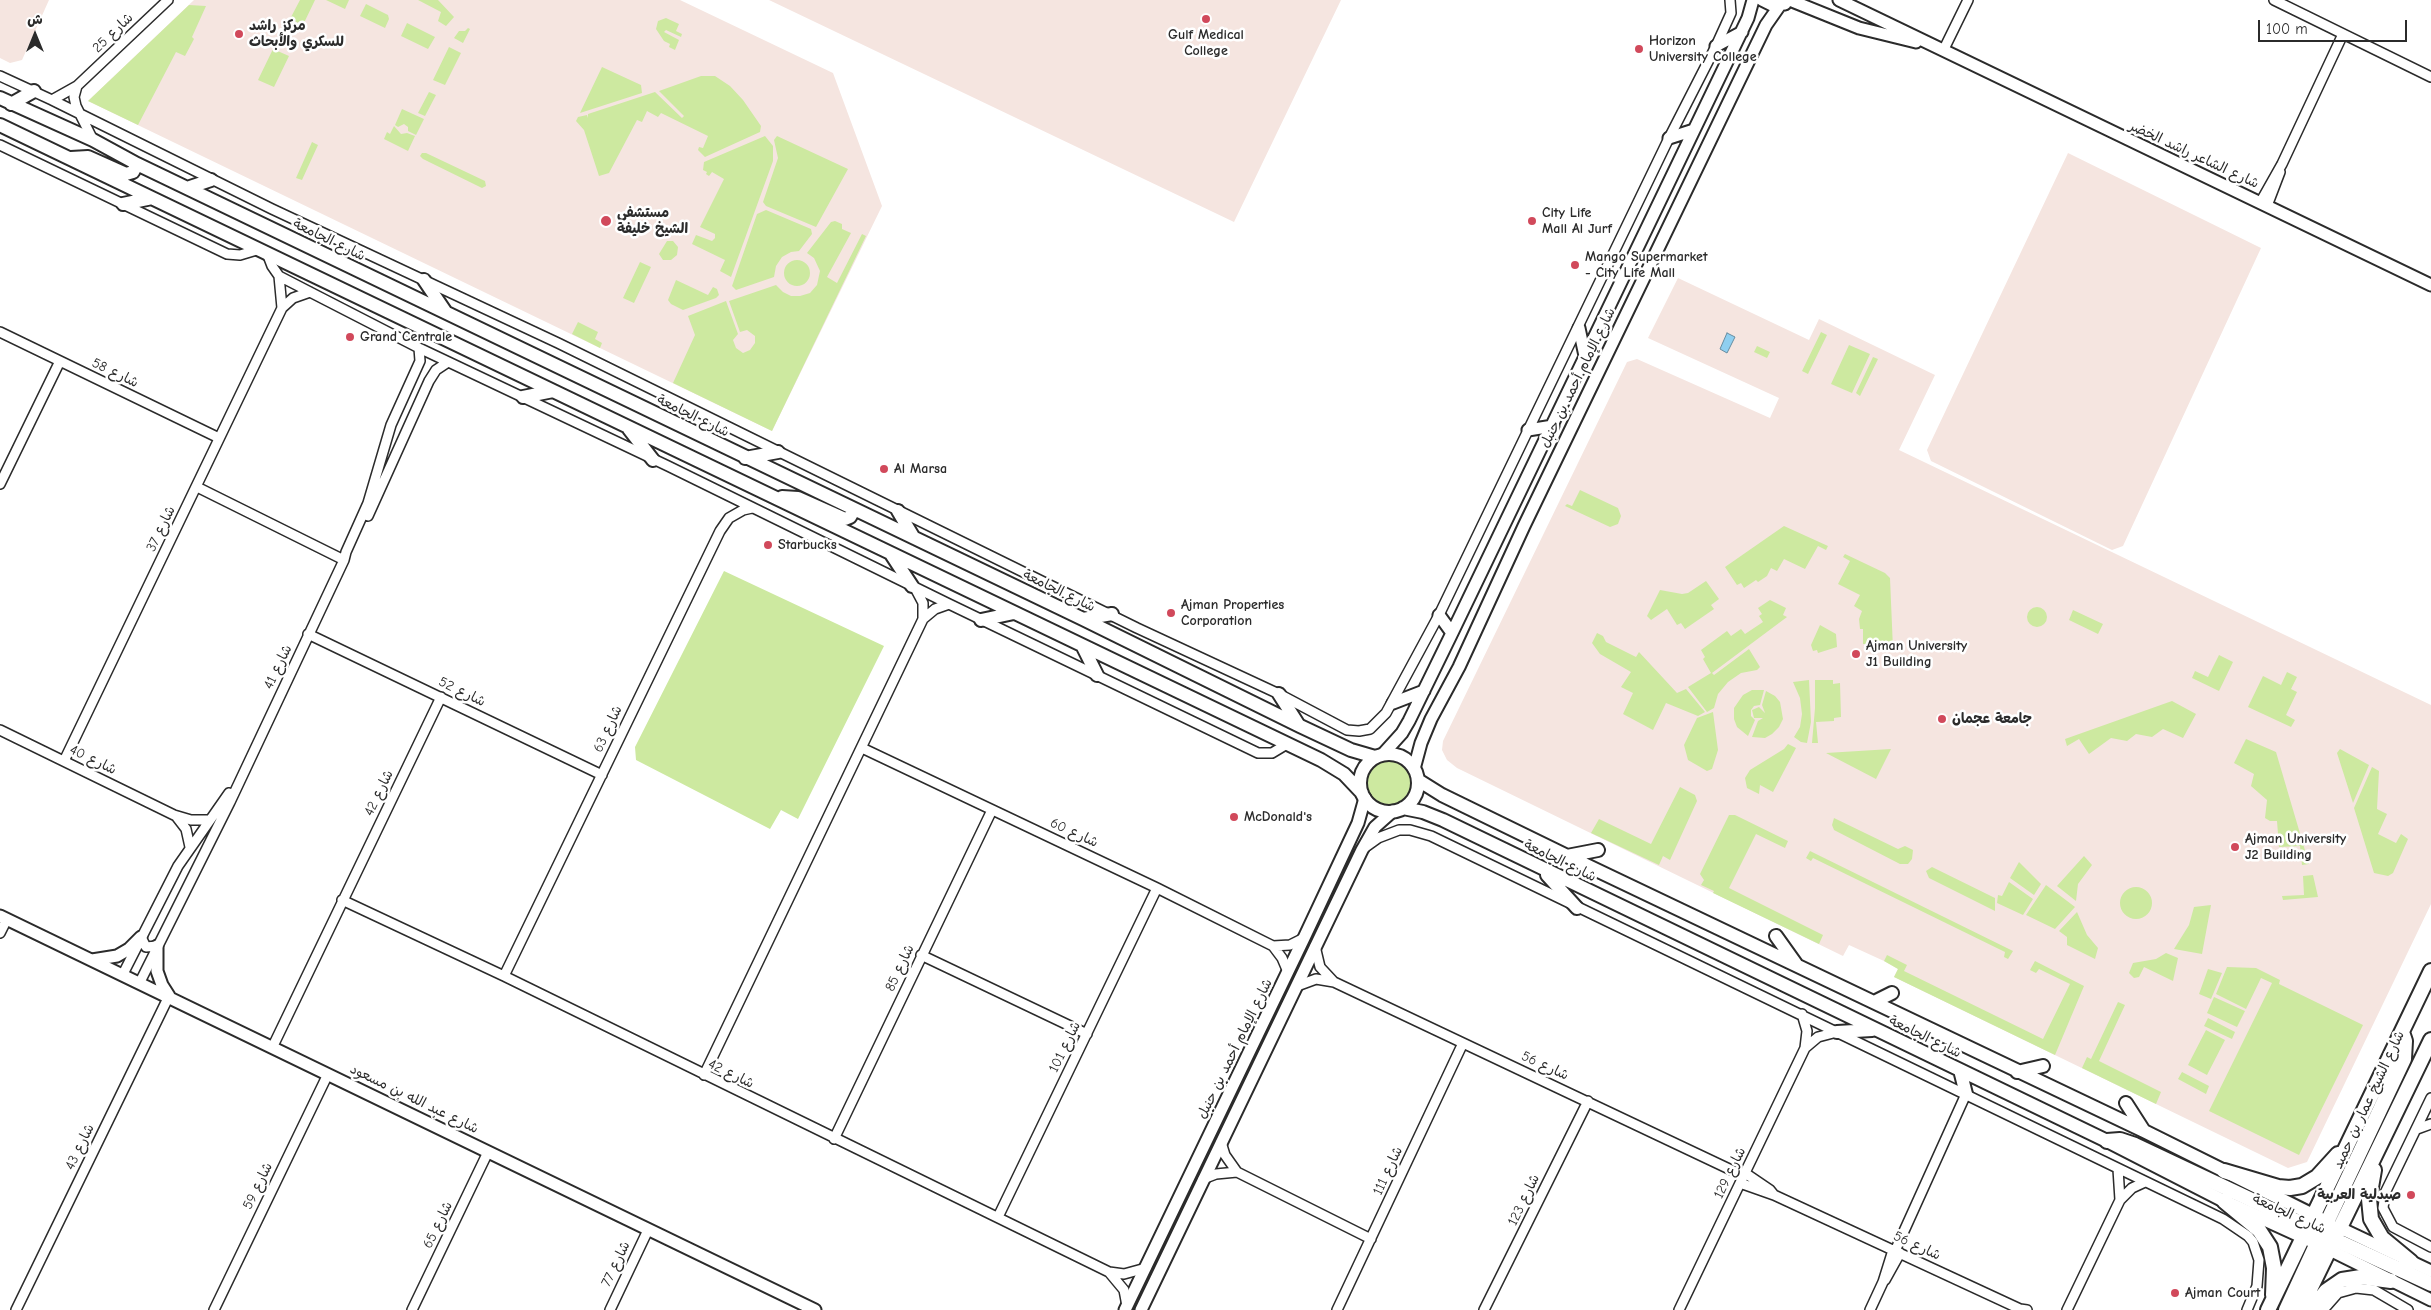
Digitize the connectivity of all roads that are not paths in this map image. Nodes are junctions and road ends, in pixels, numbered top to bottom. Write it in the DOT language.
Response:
graph roads {
  1 [pos="168,0"];
  2 [pos="1730,0"];
  3 [pos="1753,0"];
  4 [pos="1762,0"];
  5 [pos="1793,0"];
  6 [pos="1839,0"];
  7 [pos="1968,0"];
  8 [pos="2274,0"];
  9 [pos="1780,5"];
  10 [pos="1742,32"];
  11 [pos="2345,35"];
  12 [pos="1716,46"];
  13 [pos="1944,49"];
  14 [pos="0,76"];
  15 [pos="2431,77"];
  16 [pos="78,86"];
  17 [pos="34,91"];
  18 [pos="52,100"];
  19 [pos="6,101"];
  20 [pos="78,113"];
  21 [pos="0,125"];
  22 [pos="1694,130"];
  23 [pos="1669,138"];
  24 [pos="93,140"];
  25 [pos="0,145"];
  26 [pos="68,158"];
  27 [pos="137,164"];
  28 [pos="211,180"];
  29 [pos="188,188"];
  30 [pos="152,198"];
  31 [pos="122,204"];
  32 [pos="2263,204"];
  33 [pos="264,251"];
  34 [pos="279,276"];
  35 [pos="424,280"];
  36 [pos="2431,285"];
  37 [pos="310,292"];
  38 [pos="282,308"];
  39 [pos="446,313"];
  40 [pos="1579,328"];
  41 [pos="0,332"];
  42 [pos="420,348"];
  43 [pos="1585,356"];
  44 [pos="60,361"];
  45 [pos="448,362"];
  46 [pos="553,391"];
  47 [pos="523,397"];
  48 [pos="1553,426"];
  49 [pos="628,427"];
  50 [pos="1528,430"];
  51 [pos="219,438"];
  52 [pos="778,452"];
  53 [pos="745,458"];
  54 [pos="653,460"];
  55 [pos="0,484"];
  56 [pos="197,487"];
  57 [pos="777,498"];
  58 [pos="752,508"];
  59 [pos="854,510"];
  60 [pos="898,511"];
  61 [pos="914,538"];
  62 [pos="891,554"];
  63 [pos="344,560"];
  64 [pos="914,586"];
  65 [pos="949,604"];
  66 [pos="1014,613"];
  67 [pos="1112,614"];
  68 [pos="1439,615"];
  69 [pos="923,619"];
  70 [pos="1083,619"];
  71 [pos="981,620"];
  72 [pos="1452,633"];
  73 [pos="308,634"];
  74 [pos="1083,646"];
  75 [pos="1097,675"];
  76 [pos="1424,691"];
  77 [pos="1279,694"];
  78 [pos="441,697"];
  79 [pos="1393,703"];
  80 [pos="1300,726"];
  81 [pos="0,730"];
  82 [pos="1287,744"];
  83 [pos="862,748"];
  84 [pos="1379,756"];
  85 [pos="64,761"];
  86 [pos="1416,774"];
  87 [pos="602,775"];
  88 [pos="236,786"];
  89 [pos="1363,796"];
  90 [pos="1398,809"];
  91 [pos="992,810"];
  92 [pos="174,815"];
  93 [pos="209,820"];
  94 [pos="190,847"];
  95 [pos="1362,850"];
  96 [pos="1598,850"];
  97 [pos="1567,856"];
  98 [pos="1542,870"];
  99 [pos="1157,888"];
  100 [pos="342,900"];
  101 [pos="1577,908"];
  102 [pos="3,917"];
  103 [pos="0,933"];
  104 [pos="1776,936"];
  105 [pos="141,937"];
  106 [pos="1304,938"];
  107 [pos="157,946"];
  108 [pos="1273,946"];
  109 [pos="1315,946"];
  110 [pos="921,955"];
  111 [pos="92,960"];
  112 [pos="1796,964"];
  113 [pos="2431,971"];
  114 [pos="1288,972"];
  115 [pos="122,974"];
  116 [pos="504,976"];
  117 [pos="140,982"];
  118 [pos="1334,982"];
  119 [pos="1297,986"];
  120 [pos="1892,993"];
  121 [pos="169,996"];
  122 [pos="1874,1002"];
  123 [pos="1802,1014"];
  124 [pos="1875,1030"];
  125 [pos="1837,1032"];
  126 [pos="2402,1032"];
  127 [pos="1086,1034"];
  128 [pos="2431,1040"];
  129 [pos="1463,1043"];
  130 [pos="273,1046"];
  131 [pos="1805,1048"];
  132 [pos="2043,1066"];
  133 [pos="1960,1070"];
  134 [pos="2018,1072"];
  135 [pos="328,1074"];
  136 [pos="704,1076"];
  137 [pos="1966,1094"];
  138 [pos="2431,1098"];
  139 [pos="1588,1101"];
  140 [pos="2126,1103"];
  141 [pos="2431,1124"];
  142 [pos="2417,1129"];
  143 [pos="2144,1131"];
  144 [pos="834,1139"];
  145 [pos="2107,1141"];
  146 [pos="1221,1142"];
  147 [pos="2349,1142"];
  148 [pos="488,1152"];
  149 [pos="2377,1153"];
  150 [pos="2118,1169"];
  151 [pos="2224,1171"];
  152 [pos="1237,1172"];
  153 [pos="1743,1177"];
  154 [pos="1203,1179"];
  155 [pos="2145,1182"];
  156 [pos="2120,1200"];
  157 [pos="2224,1201"];
  158 [pos="998,1217"];
  159 [pos="648,1230"];
  160 [pos="2322,1232"];
  161 [pos="1371,1239"];
  162 [pos="2431,1247"];
  163 [pos="1896,1251"];
  164 [pos="2411,1262"];
  165 [pos="1146,1268"];
  166 [pos="2431,1271"];
  167 [pos="1109,1272"];
  168 [pos="2391,1281"];
  169 [pos="2431,1284"];
  170 [pos="2431,1300"];
  171 [pos="2270,1307"];
  172 [pos="1126,1308"];
  173 [pos="811,1309"];
  174 [pos="16,1310"];
  175 [pos="214,1310"];
  176 [pos="412,1310"];
  177 [pos="610,1310"];
  178 [pos="1141,1310"];
  179 [pos="1337,1310"];
  180 [pos="1484,1310"];
  181 [pos="1679,1310"];
  182 [pos="1870,1310"];
  183 [pos="2022,1310"];
  184 [pos="2067,1310"];
  185 [pos="2246,1310"];
  186 [pos="2286,1310"];
  187 [pos="2300,1310"];
  188 [pos="2311,1310"];
  189 [pos="2323,1310"];
  190 [pos="2408,1310"];
  1 -- 16 [label="street, شارع 25"];
  2 -- 12 [label="street"];
  3 -- 10 [label="street, شارع الإمام أحمد بن حنبل"];
  4 -- 9 [label="street"];
  5 -- 9 [label="street"];
  5 -- 13 [label="street, شارع الشاعر راشد الخضر"];
  6 -- 13 [label="street, شارع الشاعر راشد الخضر"];
  7 -- 13 [label="street"];
  8 -- 11 [label="street"];
  9 -- 86 [label="street, شارع الإمام أحمد بن حنبل"];
  10 -- 12 [label="street"];
  10 -- 22 [label="street, شارع الإمام أحمد بن حنبل"];
  11 -- 15 [label="street"];
  11 -- 32 [label="street"];
  12 -- 23 [label="street"];
  13 -- 32 [label="street, شارع الشاعر راشد الخضر"];
  14 -- 17 [label="street"];
  16 -- 18 [label="street, شارع 25"];
  16 -- 20 [label="street"];
  17 -- 18 [label="street"];
  17 -- 19 [label="main road"];
  18 -- 20 [label="street"];
  19 -- 24 [label="main road, شارع الجامعة"];
  20 -- 24 [label="street"];
  20 -- 28 [label="street"];
  21 -- 26 [label="main road"];
  22 -- 23 [label="street"];
  22 -- 43 [label="street, شارع الإمام أحمد بن حنبل"];
  23 -- 40 [label="street"];
  24 -- 27 [label="main road, شارع الجامعة"];
  25 -- 31 [label="street"];
  26 -- 27 [label="main road"];
  26 -- 30 [label="main road"];
  27 -- 29 [label="main road, شارع الجامعة"];
  28 -- 29 [label="main road"];
  28 -- 35 [label="street"];
  29 -- 39 [label="main road, شارع الجامعة"];
  30 -- 31 [label="main road"];
  30 -- 33 [label="main road"];
  31 -- 33 [label="street"];
  32 -- 36 [label="street, شارع الشاعر راشد الخضر"];
  33 -- 34 [label="street"];
  33 -- 46 [label="main road"];
  34 -- 37 [label="street"];
  34 -- 38 [label="street"];
  35 -- 39 [label="main road"];
  35 -- 52 [label="street"];
  37 -- 38 [label="street"];
  37 -- 42 [label="street"];
  38 -- 51 [label="street, شارع 37"];
  39 -- 53 [label="main road, شارع الجامعة"];
  40 -- 43 [label="street"];
  40 -- 50 [label="street"];
  41 -- 44 [label="street, شارع 58"];
  42 -- 45 [label="street"];
  42 -- 63 [label="street, شارع 41"];
  43 -- 48 [label="street, شارع الإمام أحمد بن حنبل"];
  44 -- 51 [label="street, شارع 58"];
  44 -- 55 [label="street"];
  45 -- 47 [label="street"];
  45 -- 63 [label="street, شارع 41"];
  46 -- 47 [label="main road"];
  46 -- 49 [label="main road"];
  47 -- 54 [label="street"];
  48 -- 50 [label="street"];
  48 -- 72 [label="street, شارع الإمام أحمد بن حنبل"];
  49 -- 54 [label="main road"];
  49 -- 57 [label="main road"];
  50 -- 68 [label="street"];
  51 -- 56 [label="street, شارع 37"];
  52 -- 53 [label="main road"];
  52 -- 60 [label="street"];
  53 -- 59 [label="main road, شارع الجامعة"];
  54 -- 58 [label="street"];
  56 -- 63 [label="street"];
  56 -- 85 [label="street, شارع 37"];
  57 -- 59 [label="main road"];
  57 -- 62 [label="main road"];
  58 -- 64 [label="street"];
  58 -- 87 [label="street, شارع 63"];
  59 -- 61 [label="main road, شارع الجامعة"];
  60 -- 61 [label="main road"];
  60 -- 67 [label="street"];
  61 -- 70 [label="main road, شارع الجامعة"];
  62 -- 64 [label="main road"];
  62 -- 66 [label="main road"];
  63 -- 73 [label="street, شارع 41"];
  64 -- 65 [label="street"];
  64 -- 69 [label="street"];
  65 -- 69 [label="street"];
  65 -- 71 [label="street"];
  66 -- 71 [label="main road"];
  66 -- 74 [label="main road"];
  67 -- 70 [label="main road"];
  67 -- 77 [label="street"];
  68 -- 72 [label="street"];
  68 -- 79 [label="street"];
  69 -- 83 [label="street"];
  70 -- 80 [label="main road, شارع الجامعة"];
  71 -- 75 [label="street"];
  72 -- 76 [label="street, شارع الإمام أحمد بن حنبل"];
  73 -- 78 [label="street, شارع 52"];
  73 -- 88 [label="street, شارع 41"];
  74 -- 75 [label="main road"];
  74 -- 82 [label="main road"];
  75 -- 82 [label="street"];
  76 -- 79 [label="street"];
  76 -- 84 [label="street, شارع الإمام أحمد بن حنبل"];
  77 -- 79 [label="street"];
  77 -- 80 [label="main road"];
  78 -- 87 [label="street, شارع 52"];
  78 -- 100 [label="street, شارع 42"];
  80 -- 84 [label="main road, شارع الجامعة"];
  81 -- 85 [label="street, شارع 40"];
  82 -- 89 [label="main road"];
  83 -- 91 [label="street, شارع 60"];
  83 -- 136 [label="street"];
  84 -- 86 [label="main road"];
  84 -- 89 [label="main road"];
  85 -- 92 [label="street, شارع 40"];
  86 -- 90 [label="main road"];
  86 -- 97 [label="main road, شارع الجامعة"];
  87 -- 116 [label="street, شارع 63"];
  88 -- 93 [label="street, شارع 41"];
  88 -- 107 [label="street, شارع 41"];
  89 -- 90 [label="main road"];
  89 -- 106 [label="street, شارع الإمام أحمد بن حنبل"];
  90 -- 95 [label="street, شارع الإمام أحمد بن حنبل"];
  90 -- 98 [label="main road, شارع الجامعة"];
  91 -- 99 [label="street, شارع 60"];
  91 -- 110 [label="street, شارع 85"];
  92 -- 93 [label="street, شارع 40"];
  92 -- 94 [label="street"];
  93 -- 94 [label="street, شارع 41"];
  94 -- 105 [label="street, شارع 41"];
  95 -- 101 [label="street"];
  95 -- 109 [label="street, شارع الإمام أحمد بن حنبل"];
  96 -- 97 [label="main road"];
  97 -- 112 [label="main road, شارع الجامعة"];
  98 -- 101 [label="main road"];
  98 -- 124 [label="main road, شارع الجامعة"];
  99 -- 108 [label="street, شارع 60"];
  99 -- 127 [label="street, شارع 101"];
  100 -- 116 [label="street, شارع 42"];
  100 -- 130 [label="street, شارع 42"];
  101 -- 123 [label="street"];
  102 -- 103 [label="street"];
  102 -- 111 [label="street, شارع عبد الله بن مسعود"];
  104 -- 112 [label="main road"];
  105 -- 107 [label="street"];
  105 -- 111 [label="street"];
  105 -- 115 [label="street, شارع 41"];
  106 -- 108 [label="street"];
  106 -- 114 [label="street, شارع الإمام أحمد بن حنبل"];
  107 -- 117 [label="street, شارع 41"];
  107 -- 121 [label="street"];
  108 -- 114 [label="street"];
  109 -- 118 [label="street, شارع 56"];
  109 -- 119 [label="street, شارع الإمام أحمد بن حنبل"];
  110 -- 127 [label="street"];
  110 -- 144 [label="street, شارع 85"];
  111 -- 115 [label="street, شارع عبد الله بن مسعود"];
  112 -- 122 [label="main road, شارع الجامعة"];
  113 -- 126 [label="main road, شارع الشيخ عمار بن حميد"];
  114 -- 165 [label="street, شارع الإمام أحمد بن حنبل"];
  115 -- 117 [label="street, شارع عبد الله بن مسعود"];
  116 -- 136 [label="street, شارع 42"];
  117 -- 121 [label="street, شارع عبد الله بن مسعود"];
  118 -- 119 [label="street, شارع 56"];
  118 -- 129 [label="street, شارع 56"];
  119 -- 146 [label="street, شارع الإمام أحمد بن حنبل"];
  120 -- 122 [label="main road"];
  121 -- 130 [label="street, شارع عبد الله بن مسعود"];
  121 -- 174 [label="street, شارع 43"];
  122 -- 134 [label="main road, شارع الجامعة"];
  123 -- 125 [label="street"];
  123 -- 131 [label="street, شارع 129"];
  124 -- 125 [label="main road"];
  124 -- 133 [label="main road, شارع الجامعة"];
  125 -- 131 [label="street"];
  125 -- 137 [label="street"];
  126 -- 147 [label="main road, شارع الشيخ عمار بن حميد"];
  126 -- 160 [label="main road"];
  127 -- 158 [label="street, شارع 101"];
  128 -- 149 [label="main road, شارع الشيخ عمار بن حميد"];
  129 -- 139 [label="street, شارع 56"];
  129 -- 161 [label="street, شارع 111"];
  130 -- 135 [label="street, شارع عبد الله بن مسعود"];
  131 -- 153 [label="street, شارع 129"];
  132 -- 134 [label="main road"];
  133 -- 137 [label="main road"];
  133 -- 145 [label="main road, شارع الجامعة"];
  134 -- 143 [label="main road, شارع الجامعة"];
  135 -- 148 [label="street, شارع عبد الله بن مسعود"];
  135 -- 175 [label="street, شارع 59"];
  136 -- 144 [label="street, شارع 42"];
  137 -- 150 [label="street"];
  137 -- 163 [label="street"];
  138 -- 142 [label="street"];
  139 -- 153 [label="street, شارع 56"];
  139 -- 180 [label="street, شارع 123"];
  140 -- 143 [label="main road"];
  141 -- 142 [label="street"];
  142 -- 162 [label="street"];
  143 -- 151 [label="main road, شارع الجامعة"];
  144 -- 158 [label="street, شارع 42"];
  145 -- 157 [label="main road, شارع الجامعة"];
  145 -- 160 [label="main road"];
  146 -- 152 [label="street"];
  146 -- 154 [label="street, شارع الإمام أحمد بن حنبل"];
  147 -- 151 [label="main road"];
  147 -- 160 [label="main road, شارع الشيخ عمار بن حميد"];
  148 -- 159 [label="street, شارع عبد الله بن مسعود"];
  148 -- 176 [label="street, شارع 65"];
  149 -- 160 [label="main road, شارع الشيخ عمار بن حميد"];
  149 -- 164 [label="main road"];
  150 -- 155 [label="street"];
  150 -- 156 [label="street"];
  151 -- 160 [label="main road, شارع الجامعة"];
  152 -- 154 [label="street"];
  152 -- 161 [label="street"];
  153 -- 163 [label="street, شارع 56"];
  153 -- 181 [label="street, شارع 129"];
  154 -- 178 [label="street, شارع الإمام أحمد بن حنبل"];
  155 -- 156 [label="street"];
  155 -- 185 [label="street"];
  156 -- 184 [label="street"];
  157 -- 160 [label="main road, شارع الجامعة"];
  157 -- 171 [label="main road"];
  158 -- 167 [label="street, شارع 42"];
  159 -- 173 [label="street, شارع عبد الله بن مسعود"];
  159 -- 177 [label="street, شارع 77"];
  160 -- 164 [label="street, شارع الجامعة"];
  160 -- 168 [label="street, شارع الجامعة"];
  160 -- 169 [label="main road"];
  160 -- 171 [label="main road, شارع الشيخ عمار بن حميد"];
  160 -- 186 [label="main road"];
  160 -- 187 [label="main road, شارع الشيخ عمار بن حميد"];
  161 -- 179 [label="street, شارع 111"];
  163 -- 182 [label="street"];
  163 -- 183 [label="street, شارع 56"];
  164 -- 166 [label="street, شارع الجامعة"];
  165 -- 167 [label="street, شارع 42"];
  165 -- 172 [label="street, شارع الإمام أحمد بن حنبل"];
  167 -- 172 [label="street, شارع 42"];
  168 -- 170 [label="street, شارع الجامعة"];
  168 -- 188 [label="main road"];
  189 -- 190 [label="street"];
}
